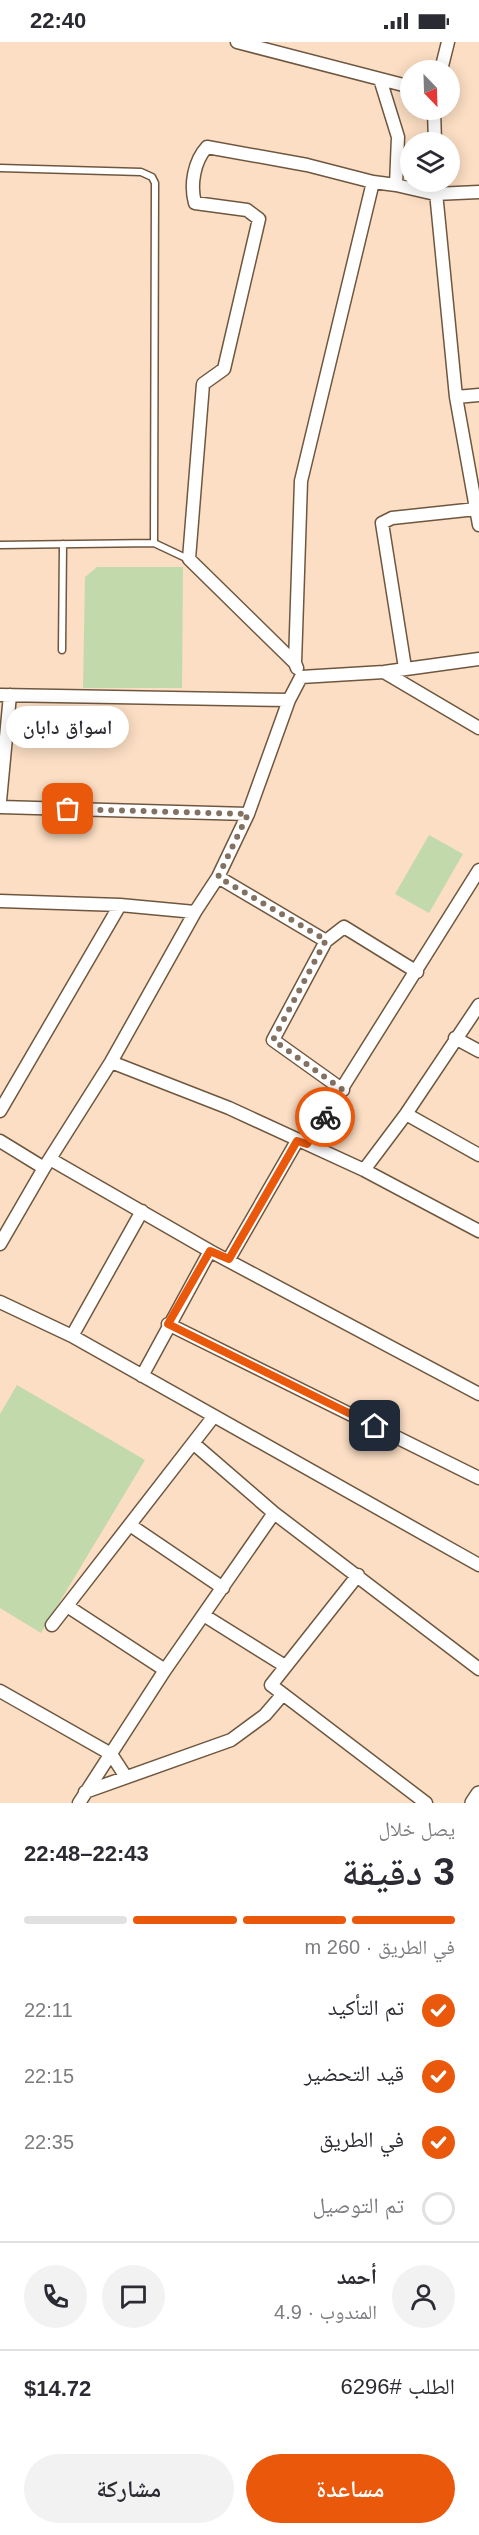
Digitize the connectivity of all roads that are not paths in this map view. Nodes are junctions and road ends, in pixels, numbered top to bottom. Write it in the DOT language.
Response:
graph roads {
  1 [pos="237,42"];
  2 [pos="448,42"];
  3 [pos="444,60"];
  4 [pos="380,79"];
  5 [pos="400,84"];
  6 [pos="0,168"];
  7 [pos="373,182"];
  8 [pos="396,185"];
  9 [pos="400,185"];
  10 [pos="460,190"];
  11 [pos="435,192"];
  12 [pos="479,192"];
  13 [pos="479,395"];
  14 [pos="456,397"];
  15 [pos="476,509"];
  16 [pos="479,525"];
  17 [pos="153,543"];
  18 [pos="63,544"];
  19 [pos="0,545"];
  20 [pos="189,559"];
  21 [pos="62,650"];
  22 [pos="479,660"];
  23 [pos="295,663"];
  24 [pos="405,668"];
  25 [pos="384,672"];
  26 [pos="301,677"];
  27 [pos="5,695"];
  28 [pos="289,700"];
  29 [pos="479,728"];
  30 [pos="0,801"];
  31 [pos="0,807"];
  32 [pos="248,814"];
  33 [pos="479,870"];
  34 [pos="218,877"];
  35 [pos="0,901"];
  36 [pos="120,905"];
  37 [pos="195,912"];
  38 [pos="326,940"];
  39 [pos="417,972"];
  40 [pos="479,1005"];
  41 [pos="455,1038"];
  42 [pos="479,1051"];
  43 [pos="111,1062"];
  44 [pos="343,1090"];
  45 [pos="0,1111"];
  46 [pos="406,1114"];
  47 [pos="0,1141"];
  48 [pos="302,1143"];
  49 [pos="479,1155"];
  50 [pos="47,1163"];
  51 [pos="364,1170"];
  52 [pos="142,1211"];
  53 [pos="479,1231"];
  54 [pos="0,1244"];
  55 [pos="210,1251"];
  56 [pos="229,1259"];
  57 [pos="0,1302"];
  58 [pos="168,1324"];
  59 [pos="72,1336"];
  60 [pos="142,1376"];
  61 [pos="479,1394"];
  62 [pos="214,1416"];
  63 [pos="193,1443"];
  64 [pos="479,1478"];
  65 [pos="274,1513"];
  66 [pos="130,1525"];
  67 [pos="479,1565"];
  68 [pos="358,1575"];
  69 [pos="223,1588"];
  70 [pos="67,1606"];
  71 [pos="205,1616"];
  72 [pos="52,1625"];
  73 [pos="285,1666"];
  74 [pos="479,1669"];
  75 [pos="165,1670"];
  76 [pos="0,1691"];
  77 [pos="283,1694"];
  78 [pos="111,1754"];
  79 [pos="126,1777"];
  80 [pos="86,1792"];
  81 [pos="479,1794"];
  82 [pos="79,1803"];
  83 [pos="426,1803"];
  84 [pos="472,1803"];
  1 -- 4 [label="street"];
  2 -- 3 [label="street"];
  4 -- 5 [label="street"];
  4 -- 8 [label="street"];
  6 -- 17 [label="lane"];
  7 -- 8 [label="street"];
  7 -- 20 [label="street"];
  7 -- 23 [label="street"];
  8 -- 9 [label="street"];
  10 -- 12 [label="street"];
  11 -- 14 [label="street"];
  13 -- 14 [label="street"];
  14 -- 15 [label="street"];
  15 -- 16 [label="street"];
  15 -- 24 [label="street"];
  17 -- 18 [label="lane"];
  17 -- 20 [label="lane"];
  18 -- 19 [label="lane"];
  18 -- 21 [label="lane"];
  20 -- 23 [label="street"];
  22 -- 24 [label="street"];
  23 -- 26 [label="street"];
  24 -- 25 [label="street"];
  25 -- 26 [label="street"];
  25 -- 29 [label="street"];
  26 -- 28 [label="street"];
  27 -- 28 [label="street"];
  27 -- 30 [label="street"];
  28 -- 32 [label="street"];
  31 -- 32 [label="street"];
  32 -- 34 [label="street"];
  33 -- 39 [label="street"];
  34 -- 37 [label="street"];
  34 -- 38 [label="street"];
  35 -- 36 [label="street"];
  36 -- 37 [label="street"];
  36 -- 45 [label="street"];
  37 -- 43 [label="street"];
  38 -- 39 [label="street"];
  38 -- 44 [label="street"];
  39 -- 44 [label="street"];
  40 -- 41 [label="street"];
  41 -- 42 [label="street"];
  41 -- 46 [label="street"];
  43 -- 48 [label="street"];
  43 -- 50 [label="street"];
  44 -- 48 [label="street"];
  46 -- 49 [label="street"];
  46 -- 51 [label="street"];
  47 -- 50 [label="street"];
  48 -- 51 [label="street"];
  48 -- 56 [label="street"];
  50 -- 52 [label="street"];
  50 -- 54 [label="street"];
  51 -- 53 [label="street"];
  52 -- 55 [label="street"];
  52 -- 59 [label="street"];
  55 -- 56 [label="street"];
  55 -- 58 [label="street"];
  56 -- 61 [label="street"];
  57 -- 59 [label="street"];
  58 -- 60 [label="street"];
  58 -- 64 [label="street"];
  59 -- 60 [label="street"];
  60 -- 62 [label="street"];
  62 -- 63 [label="street"];
  62 -- 67 [label="street"];
  63 -- 65 [label="street"];
  63 -- 66 [label="street"];
  65 -- 68 [label="street"];
  65 -- 69 [label="street"];
  66 -- 69 [label="street"];
  66 -- 70 [label="street"];
  68 -- 73 [label="street"];
  68 -- 74 [label="street"];
  69 -- 71 [label="street"];
  70 -- 72 [label="street"];
  70 -- 75 [label="street"];
  71 -- 73 [label="street"];
  71 -- 75 [label="street"];
  73 -- 77 [label="street"];
  75 -- 78 [label="street"];
  76 -- 78 [label="street"];
  77 -- 79 [label="street"];
  77 -- 83 [label="street"];
  78 -- 79 [label="street"];
  78 -- 80 [label="street"];
  79 -- 80 [label="street"];
  80 -- 82 [label="street"];
  81 -- 84 [label="street"];
}
